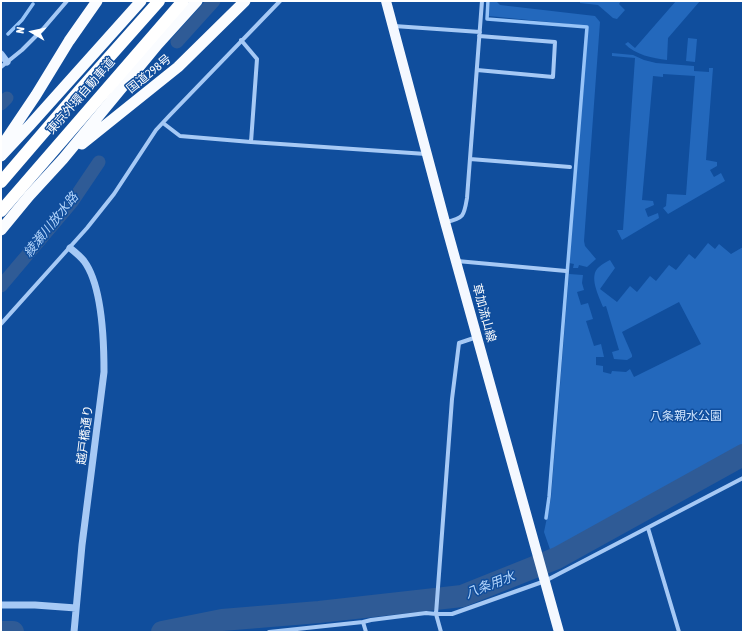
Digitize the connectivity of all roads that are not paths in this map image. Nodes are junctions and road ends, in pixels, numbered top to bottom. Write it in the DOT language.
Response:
graph roads {
  1 [pos="67,1"];
  2 [pos="96,1"];
  3 [pos="141,1"];
  4 [pos="159,1"];
  5 [pos="183,1"];
  6 [pos="197,1"];
  7 [pos="245,1"];
  8 [pos="280,1"];
  9 [pos="386,1"];
  10 [pos="482,1"];
  11 [pos="393,26"];
  12 [pos="479,34"];
  13 [pos="241,40"];
  14 [pos="1,54"];
  15 [pos="4,64"];
  16 [pos="477,70"];
  17 [pos="163,123"];
  18 [pos="252,142"];
  19 [pos="1,147"];
  20 [pos="428,154"];
  21 [pos="1,156"];
  22 [pos="63,159"];
  23 [pos="470,159"];
  24 [pos="570,167"];
  25 [pos="1,182"];
  26 [pos="1,211"];
  27 [pos="445,222"];
  28 [pos="1,230"];
  29 [pos="70,248"];
  30 [pos="457,261"];
  31 [pos="566,271"];
  32 [pos="1,324"];
  33 [pos="477,337"];
  34 [pos="743,478"];
  35 [pos="648,528"];
  36 [pos="545,582"];
  37 [pos="1,605"];
  38 [pos="76,608"];
  39 [pos="436,614"];
  40 [pos="363,622"];
  41 [pos="74,632"];
  42 [pos="269,632"];
  43 [pos="366,632"];
  44 [pos="441,632"];
  45 [pos="559,632"];
  46 [pos="679,632"];
  1 -- 15 [label="street"];
  2 -- 19 [label="highway"];
  3 -- 21 [label="highway"];
  4 -- 25 [label="highway, 東京外環自動車道"];
  5 -- 26 [label="highway, 東京外環自動車道"];
  6 -- 22 [label="highway, 国道298号"];
  7 -- 22 [label="highway, 国道298号"];
  8 -- 13 [label="street"];
  9 -- 11 [label="main road, 草加流山線"];
  10 -- 12 [label="street"];
  11 -- 12 [label="street"];
  11 -- 20 [label="main road, 草加流山線"];
  12 -- 16 [label="street"];
  12 -- 16 [label="street"];
  13 -- 17 [label="street"];
  13 -- 18 [label="street"];
  14 -- 15 [label="street"];
  16 -- 23 [label="street"];
  17 -- 18 [label="street"];
  17 -- 29 [label="street"];
  18 -- 20 [label="street"];
  20 -- 27 [label="main road, 草加流山線"];
  22 -- 28 [label="highway, 国道298号"];
  23 -- 24 [label="street"];
  23 -- 27 [label="street"];
  27 -- 30 [label="main road, 草加流山線"];
  29 -- 32 [label="street"];
  29 -- 38 [label="street, 越戸橋通り"];
  30 -- 31 [label="street"];
  30 -- 33 [label="main road, 草加流山線"];
  33 -- 36 [label="main road, 草加流山線"];
  33 -- 39 [label="street"];
  34 -- 35 [label="street"];
  35 -- 36 [label="street"];
  35 -- 46 [label="street"];
  36 -- 39 [label="street"];
  36 -- 45 [label="main road, 草加流山線"];
  37 -- 38 [label="street"];
  38 -- 41 [label="street, 越戸橋通り"];
  39 -- 40 [label="street"];
  39 -- 44 [label="street"];
  40 -- 42 [label="street"];
  40 -- 43 [label="street"];
}
